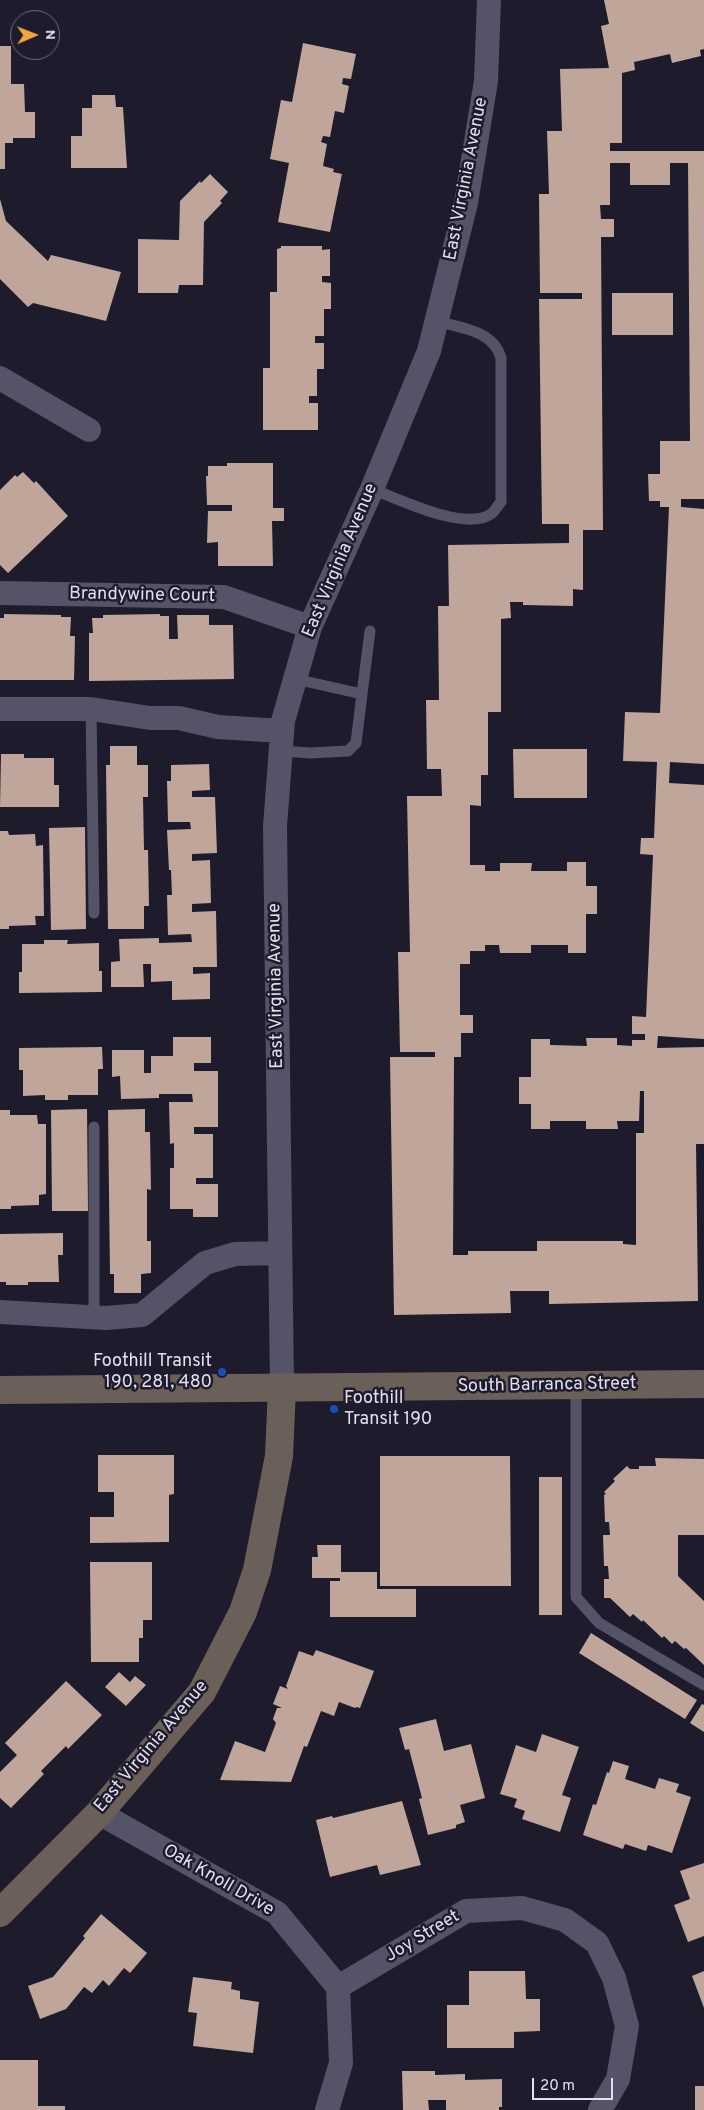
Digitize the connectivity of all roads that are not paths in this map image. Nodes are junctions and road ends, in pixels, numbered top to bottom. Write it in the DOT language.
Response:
graph roads {
  1 [pos="489,0"];
  2 [pos="436,321"];
  3 [pos="0,378"];
  4 [pos="89,430"];
  5 [pos="372,489"];
  6 [pos="0,593"];
  7 [pos="310,627"];
  8 [pos="370,631"];
  9 [pos="295,679"];
  10 [pos="362,694"];
  11 [pos="0,709"];
  12 [pos="91,709"];
  13 [pos="282,741"];
  14 [pos="94,912"];
  15 [pos="94,1127"];
  16 [pos="280,1253"];
  17 [pos="0,1312"];
  18 [pos="94,1316"];
  19 [pos="704,1384"];
  20 [pos="576,1386"];
  21 [pos="282,1388"];
  22 [pos="0,1390"];
  23 [pos="704,1685"];
  24 [pos="99,1813"];
  25 [pos="0,1913"];
  26 [pos="338,1987"];
  27 [pos="327,2110"];
  28 [pos="600,2110"];
  1 -- 2 [label="street, East Virginia Avenue"];
  2 -- 5 [label="street, East Virginia Avenue"];
  2 -- 5 [label="lane"];
  3 -- 4 [label="street"];
  5 -- 7 [label="street, East Virginia Avenue"];
  6 -- 7 [label="street, Brandywine Court"];
  7 -- 9 [label="street, East Virginia Avenue"];
  8 -- 10 [label="lane"];
  9 -- 10 [label="lane"];
  9 -- 13 [label="street, East Virginia Avenue"];
  10 -- 13 [label="lane"];
  11 -- 12 [label="street"];
  12 -- 13 [label="street"];
  12 -- 14 [label="lane"];
  13 -- 16 [label="street, East Virginia Avenue"];
  15 -- 18 [label="lane"];
  16 -- 18 [label="street"];
  16 -- 21 [label="street, East Virginia Avenue"];
  17 -- 18 [label="street"];
  19 -- 20 [label="main road, South Barranca Street"];
  20 -- 21 [label="main road, South Barranca Street"];
  20 -- 23 [label="lane"];
  21 -- 22 [label="main road, South Barranca Street"];
  21 -- 24 [label="main road, East Virginia Avenue"];
  24 -- 25 [label="main road, East Virginia Avenue"];
  24 -- 26 [label="street, Oak Knoll Drive"];
  26 -- 27 [label="street"];
  26 -- 28 [label="street, Joy Street"];
}
